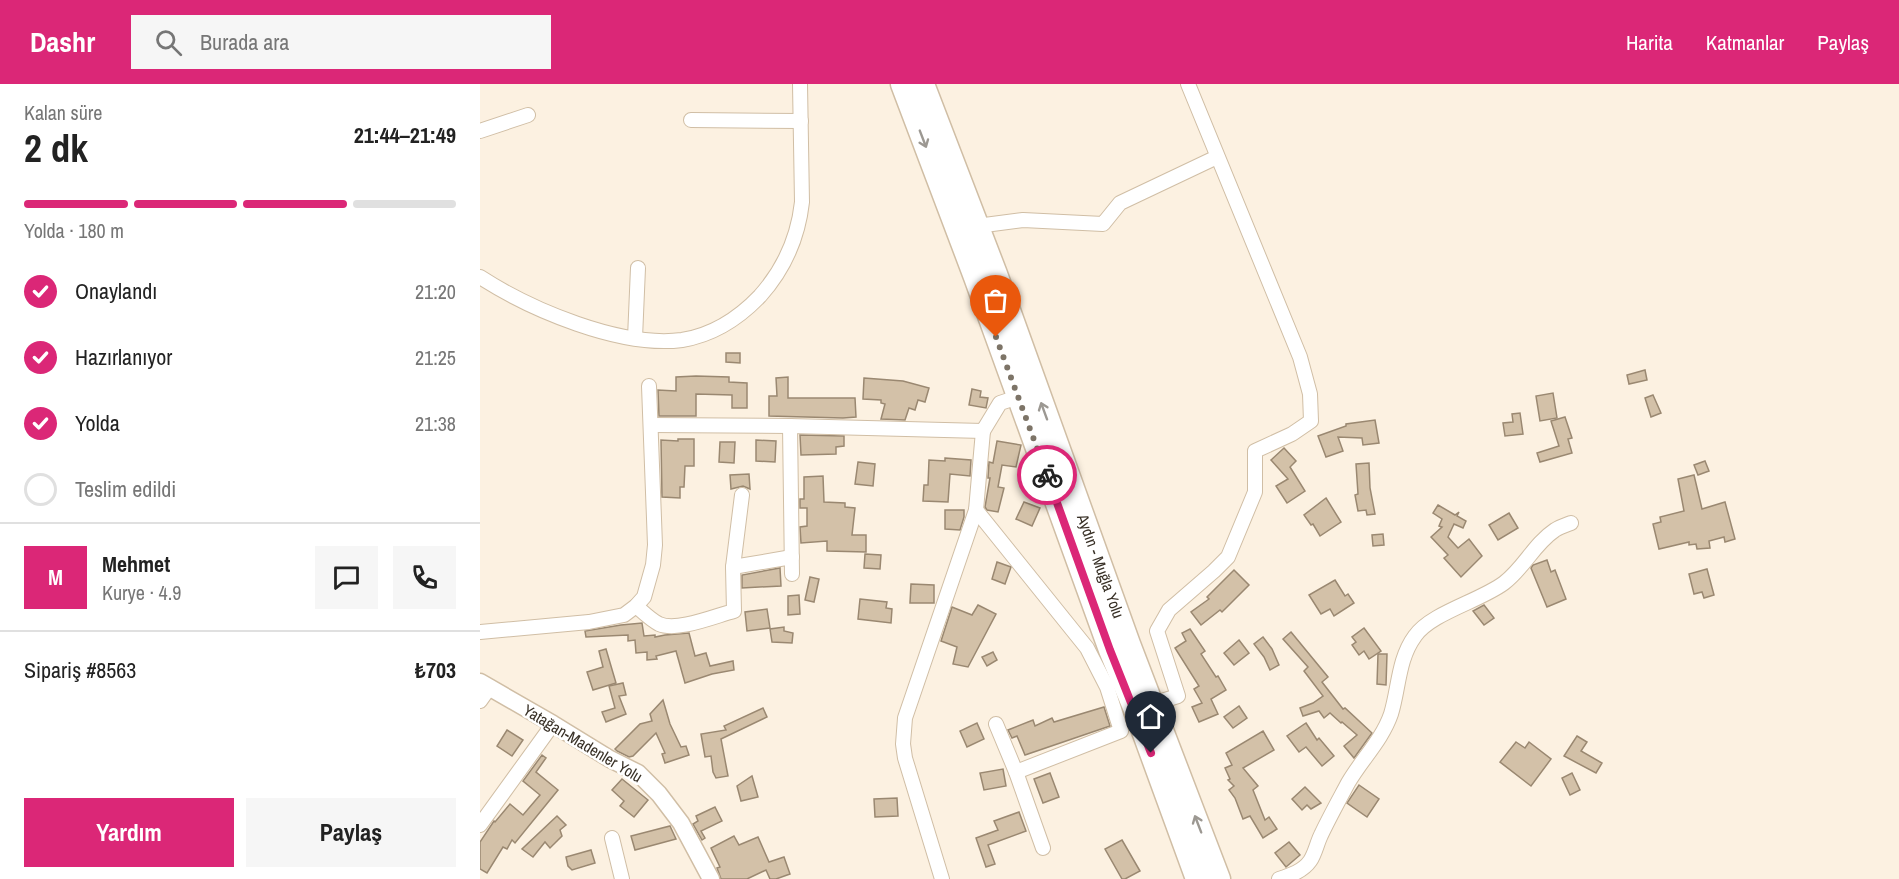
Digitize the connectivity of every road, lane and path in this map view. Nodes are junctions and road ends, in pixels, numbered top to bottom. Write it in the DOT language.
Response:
graph roads {
  1 [pos="800,84"];
  2 [pos="902,84"];
  3 [pos="923,84"];
  4 [pos="1188,84"];
  5 [pos="528,115"];
  6 [pos="691,120"];
  7 [pos="801,121"];
  8 [pos="480,131"];
  9 [pos="1217,158"];
  10 [pos="977,226"];
  11 [pos="638,268"];
  12 [pos="480,277"];
  13 [pos="635,338"];
  14 [pos="649,386"];
  15 [pos="1018,397"];
  16 [pos="651,425"];
  17 [pos="790,426"];
  18 [pos="983,431"];
  19 [pos="742,495"];
  20 [pos="975,510"];
  21 [pos="1571,523"];
  22 [pos="792,557"];
  23 [pos="733,567"];
  24 [pos="792,574"];
  25 [pos="636,606"];
  26 [pos="480,632"];
  27 [pos="485,685"];
  28 [pos="480,701"];
  29 [pos="1152,704"];
  30 [pos="554,724"];
  31 [pos="996,724"];
  32 [pos="1016,772"];
  33 [pos="480,825"];
  34 [pos="612,838"];
  35 [pos="1043,848"];
  36 [pos="622,879"];
  37 [pos="711,879"];
  38 [pos="942,879"];
  39 [pos="1197,879"];
  40 [pos="1219,879"];
  41 [pos="1279,879"];
  1 -- 7 [label="street"];
  2 -- 15 [label="highway, Aydın - Muğla Yolu, one-way"];
  3 -- 10 [label="highway, Aydın - Muğla Yolu"];
  4 -- 9 [label="street"];
  5 -- 8 [label="street"];
  6 -- 7 [label="street"];
  7 -- 13 [label="street"];
  9 -- 10 [label="street"];
  9 -- 29 [label="street"];
  29 -- 10 [label="highway, Aydın - Muğla Yolu, one-way"];
  11 -- 13 [label="street"];
  12 -- 13 [label="street"];
  14 -- 16 [label="street"];
  15 -- 18 [label="street"];
  15 -- 39 [label="highway, Aydın - Muğla Yolu"];
  16 -- 17 [label="street"];
  16 -- 25 [label="street"];
  17 -- 18 [label="street"];
  17 -- 22 [label="street"];
  18 -- 20 [label="street"];
  19 -- 23 [label="street"];
  20 -- 32 [label="street"];
  20 -- 38 [label="street"];
  21 -- 41 [label="street"];
  22 -- 23 [label="street"];
  22 -- 24 [label="street"];
  23 -- 25 [label="street"];
  25 -- 26 [label="street"];
  27 -- 28 [label="street"];
  27 -- 30 [label="street, Yatağan-Madenler Yolu"];
  40 -- 29 [label="highway, Aydın - Muğla Yolu, one-way"];
  30 -- 33 [label="street"];
  30 -- 37 [label="street, Yatağan-Madenler Yolu"];
  31 -- 32 [label="street"];
  32 -- 35 [label="street"];
  34 -- 36 [label="street"];
}
